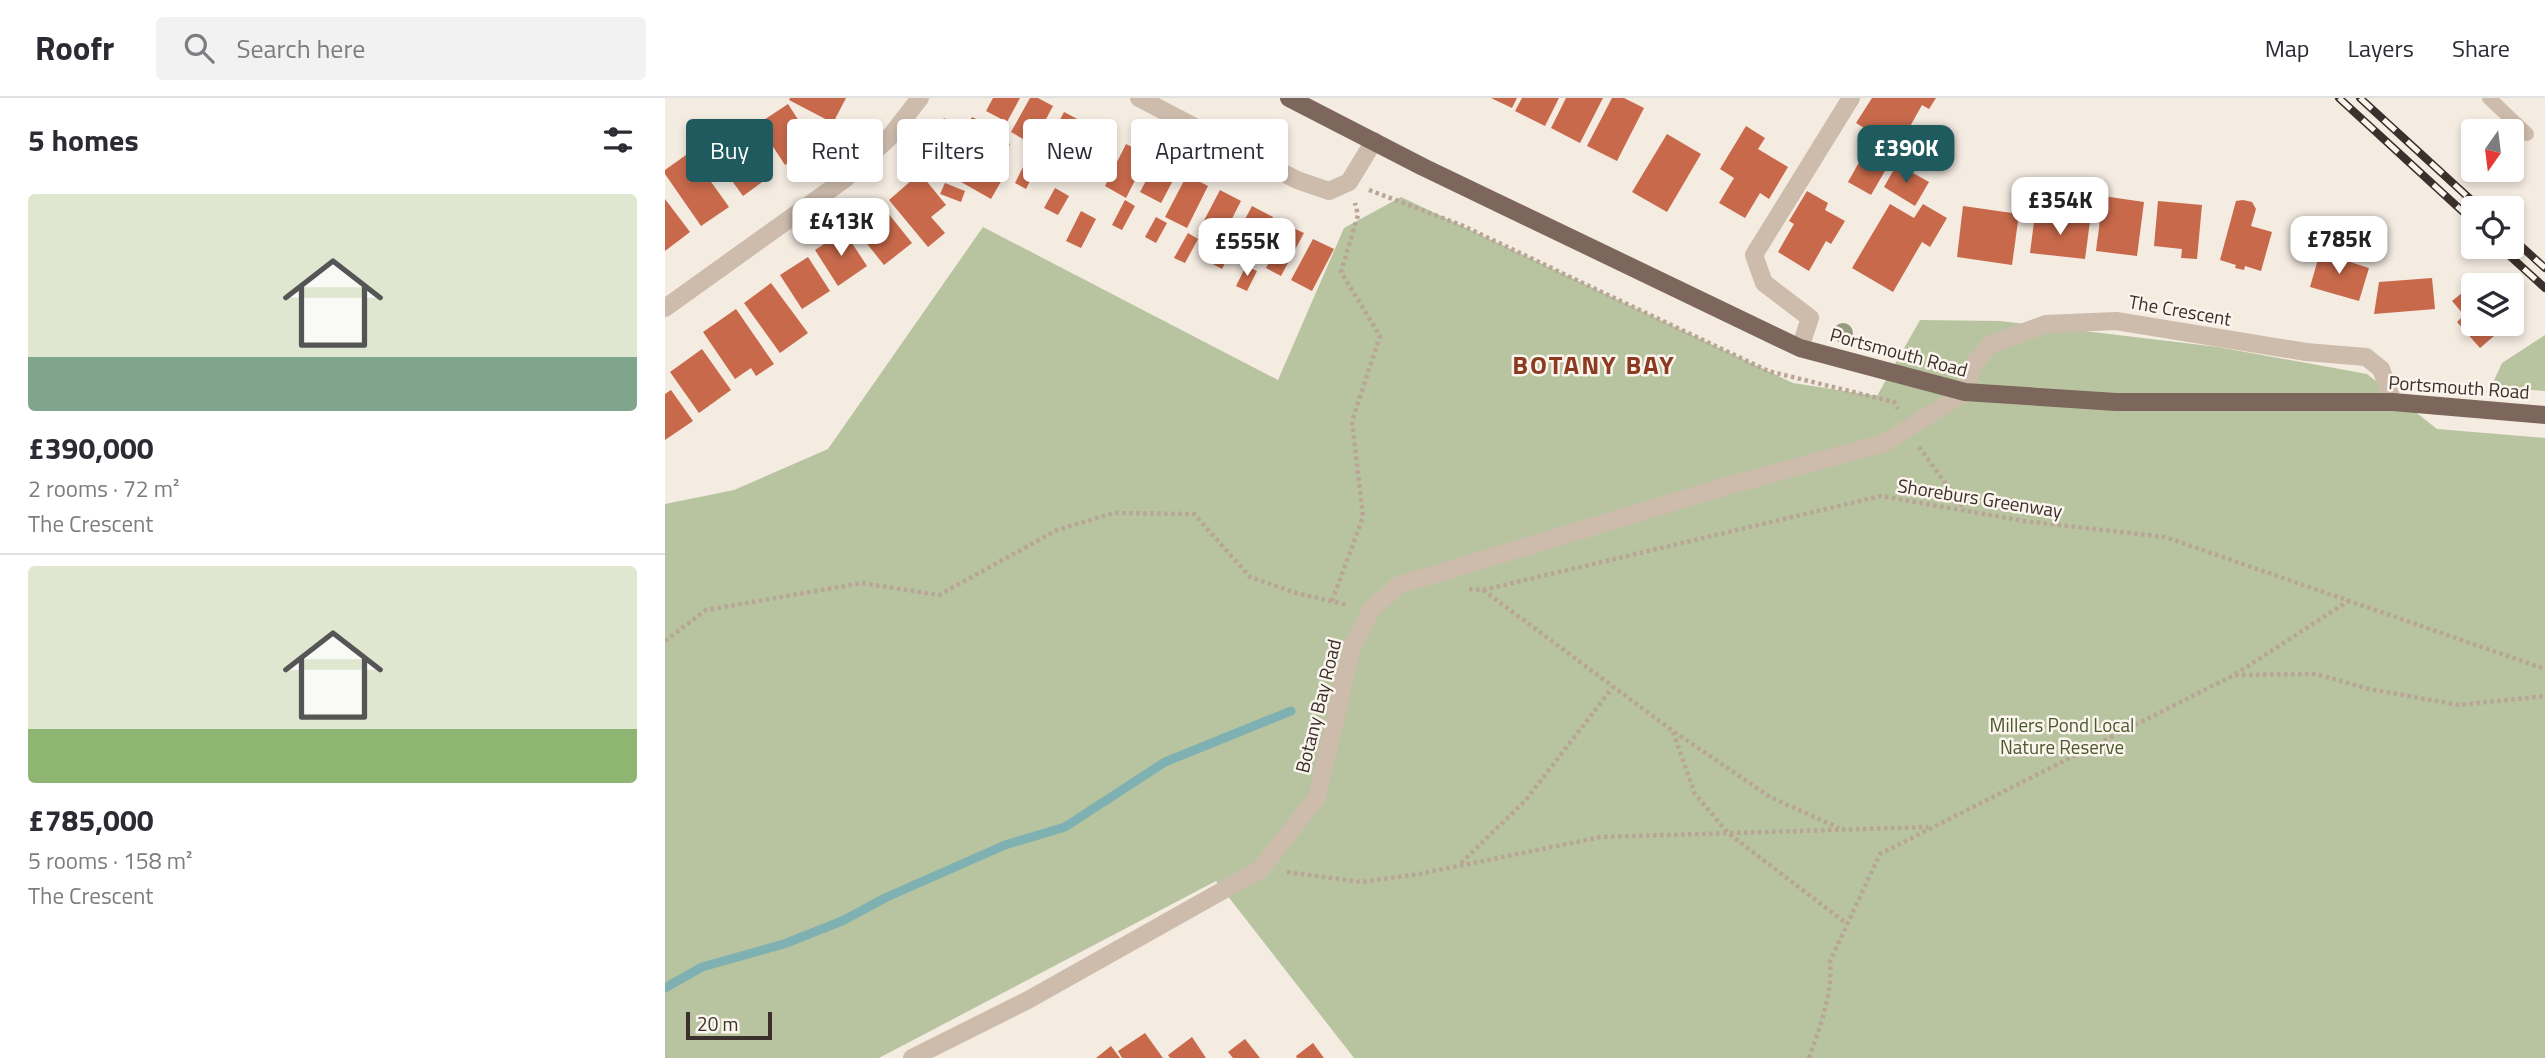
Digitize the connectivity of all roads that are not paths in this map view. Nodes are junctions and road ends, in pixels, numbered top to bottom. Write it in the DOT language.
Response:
graph roads {
  1 [pos="920,98"];
  2 [pos="1139,98"];
  3 [pos="1289,98"];
  4 [pos="1851,98"];
  5 [pos="2489,98"];
  6 [pos="2527,134"];
  7 [pos="1374,141"];
  8 [pos="665,308"];
  9 [pos="1800,348"];
  10 [pos="1965,392"];
  11 [pos="2393,402"];
  12 [pos="2545,415"];
  13 [pos="912,1058"];
  1 -- 8 [label="street"];
  2 -- 7 [label="street"];
  3 -- 7 [label="main road, Portsmouth Road"];
  4 -- 9 [label="street"];
  5 -- 6 [label="lane"];
  7 -- 9 [label="main road, Portsmouth Road"];
  9 -- 10 [label="main road, Portsmouth Road"];
  10 -- 11 [label="main road, Portsmouth Road"];
  10 -- 11 [label="street, The Crescent"];
  10 -- 13 [label="street, Botany Bay Road"];
  11 -- 12 [label="main road, Portsmouth Road"];
}
